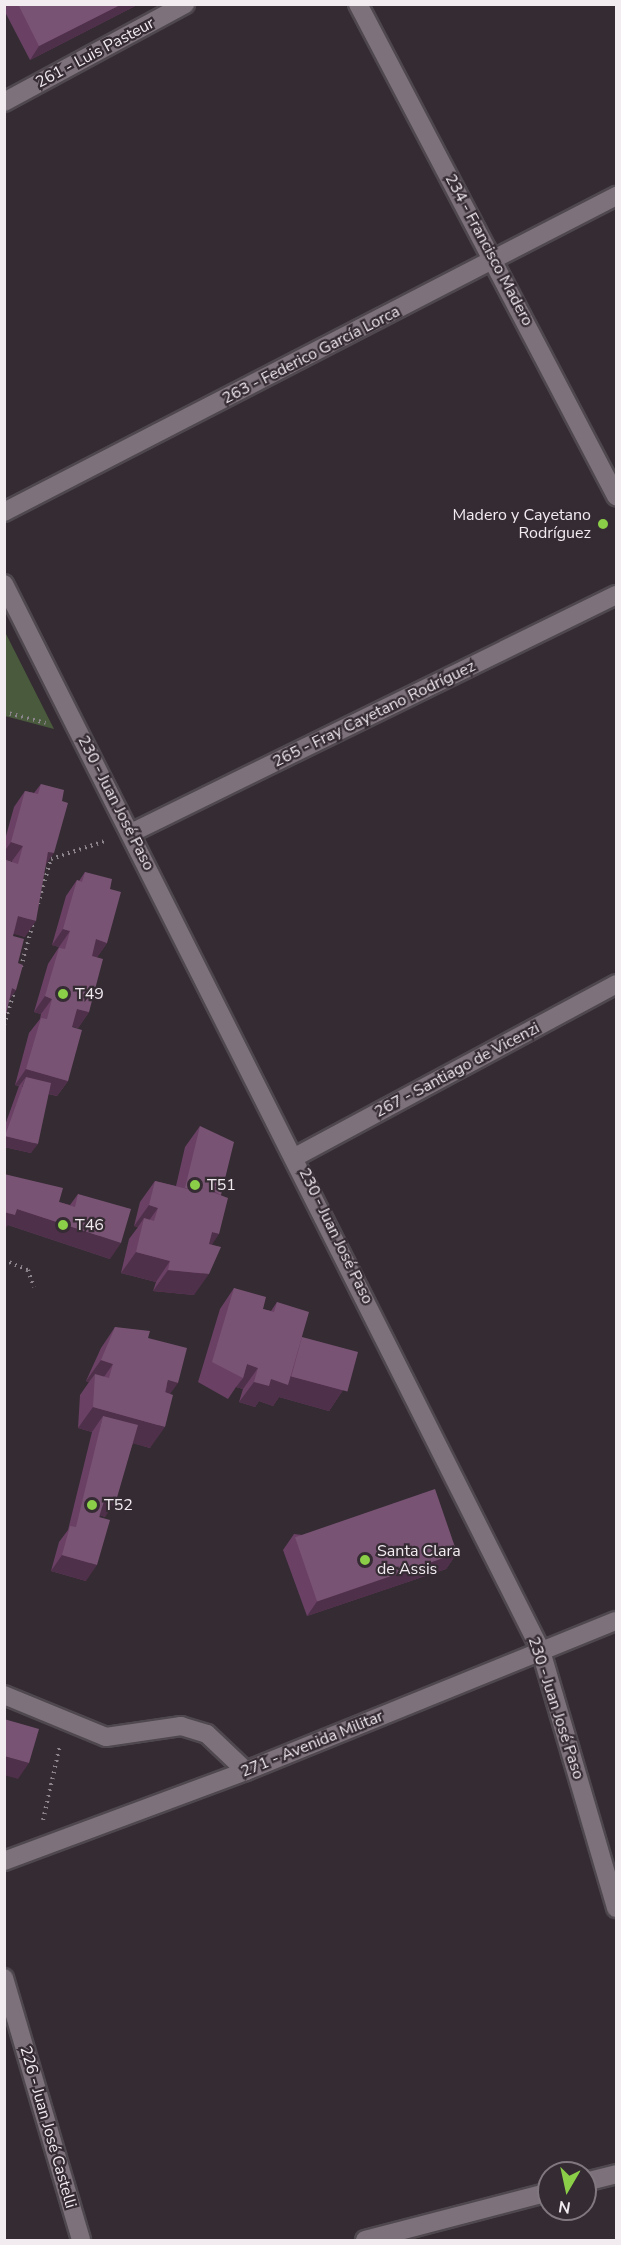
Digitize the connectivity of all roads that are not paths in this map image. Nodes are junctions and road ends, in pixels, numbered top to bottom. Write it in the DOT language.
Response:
graph roads {
  1 [pos="185,4"];
  2 [pos="358,4"];
  3 [pos="4,102"];
  4 [pos="616,196"];
  5 [pos="496,261"];
  6 [pos="616,496"];
  7 [pos="4,512"];
  8 [pos="4,584"];
  9 [pos="616,595"];
  10 [pos="131,833"];
  11 [pos="616,984"];
  12 [pos="297,1156"];
  13 [pos="616,1621"];
  14 [pos="541,1651"];
  15 [pos="4,1695"];
  16 [pos="246,1772"];
  17 [pos="4,1861"];
  18 [pos="616,1908"];
  19 [pos="4,1978"];
  20 [pos="616,2174"];
  21 [pos="597,2179"];
  22 [pos="537,2195"];
  23 [pos="81,2241"];
  24 [pos="365,2241"];
  1 -- 3 [label="street, 261 - Luis Pasteur"];
  2 -- 5 [label="street, 234 - Francisco Madero"];
  4 -- 5 [label="street, 263 - Federico García Lorca"];
  5 -- 6 [label="street, 234 - Francisco Madero"];
  5 -- 7 [label="street, 263 - Federico García Lorca"];
  8 -- 10 [label="street, 230 - Juan José Paso"];
  9 -- 10 [label="street, 265 - Fray Cayetano Rodríguez"];
  10 -- 12 [label="street, 230 - Juan José Paso"];
  11 -- 12 [label="street, 267 - Santiago de Vicenzi"];
  12 -- 14 [label="street, 230 - Juan José Paso"];
  13 -- 14 [label="street, 271 - Avenida Militar"];
  14 -- 16 [label="street, 271 - Avenida Militar"];
  14 -- 18 [label="street, 230 - Juan José Paso"];
  15 -- 16 [label="street"];
  16 -- 17 [label="street, 271 - Avenida Militar"];
  19 -- 23 [label="street, 226 - Juan José Castelli"];
  20 -- 21 [label="street"];
  22 -- 24 [label="street"];
}
